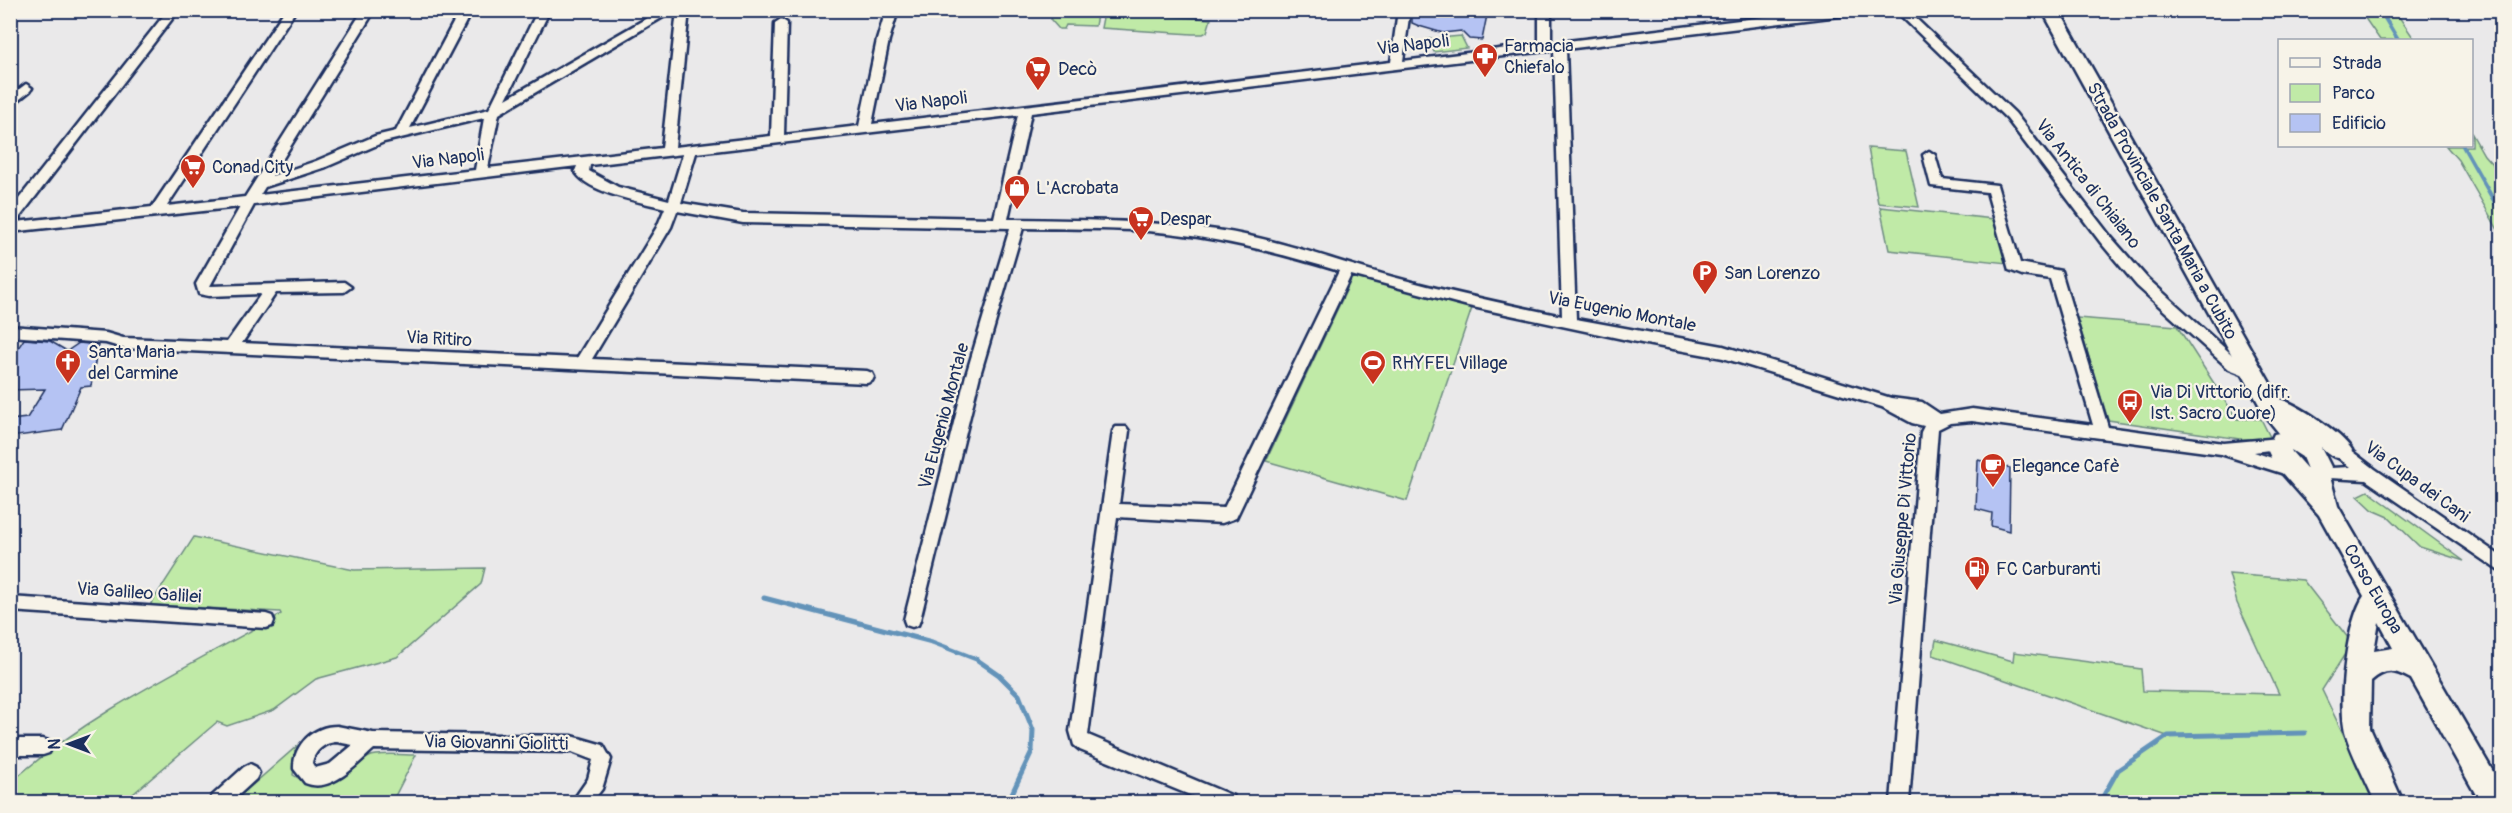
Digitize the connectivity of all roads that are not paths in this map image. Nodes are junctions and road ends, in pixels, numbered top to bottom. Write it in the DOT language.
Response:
graph roads {
  1 [pos="174,10"];
  2 [pos="291,10"];
  3 [pos="369,10"];
  4 [pos="466,10"];
  5 [pos="544,10"];
  6 [pos="670,10"];
  7 [pos="683,10"];
  8 [pos="892,10"];
  9 [pos="1404,10"];
  10 [pos="1545,10"];
  11 [pos="1855,10"];
  12 [pos="1900,10"];
  13 [pos="2050,10"];
  14 [pos="781,23"];
  15 [pos="1560,46"];
  16 [pos="1545,47"];
  17 [pos="1397,64"];
  18 [pos="26,88"];
  19 [pos="10,103"];
  20 [pos="1026,109"];
  21 [pos="493,112"];
  22 [pos="865,129"];
  23 [pos="401,133"];
  24 [pos="777,140"];
  25 [pos="691,149"];
  26 [pos="668,151"];
  27 [pos="1929,155"];
  28 [pos="585,160"];
  29 [pos="481,173"];
  30 [pos="261,184"];
  31 [pos="249,202"];
  32 [pos="673,206"];
  33 [pos="156,212"];
  34 [pos="10,220"];
  35 [pos="1000,223"];
  36 [pos="1018,223"];
  37 [pos="10,227"];
  38 [pos="1348,267"];
  39 [pos="344,286"];
  40 [pos="272,288"];
  41 [pos="1569,323"];
  42 [pos="10,331"];
  43 [pos="230,349"];
  44 [pos="581,364"];
  45 [pos="2252,372"];
  46 [pos="867,377"];
  47 [pos="2272,406"];
  48 [pos="1938,421"];
  49 [pos="1121,431"];
  50 [pos="2102,431"];
  51 [pos="2292,443"];
  52 [pos="2221,448"];
  53 [pos="2340,450"];
  54 [pos="2303,472"];
  55 [pos="2369,474"];
  56 [pos="1111,510"];
  57 [pos="2502,566"];
  58 [pos="2378,597"];
  59 [pos="10,604"];
  60 [pos="912,620"];
  61 [pos="266,621"];
  62 [pos="2420,671"];
  63 [pos="2359,675"];
  64 [pos="371,741"];
  65 [pos="10,747"];
  66 [pos="43,747"];
  67 [pos="250,773"];
  68 [pos="218,802"];
  69 [pos="581,802"];
  70 [pos="1227,802"];
  71 [pos="1900,802"];
  72 [pos="2389,802"];
  73 [pos="2495,802"];
  1 -- 34 [label="street"];
  2 -- 33 [label="street"];
  3 -- 30 [label="street"];
  4 -- 23 [label="street"];
  5 -- 21 [label="street"];
  6 -- 21 [label="street"];
  7 -- 26 [label="street"];
  8 -- 22 [label="street"];
  9 -- 17 [label="street"];
  10 -- 16 [label="street"];
  11 -- 15 [label="street, Via Napoli"];
  12 -- 45 [label="street, Via Antica di Chiaiano"];
  13 -- 45 [label="main road, Strada Provinciale Santa Maria a Cubito"];
  14 -- 24 [label="street"];
  15 -- 16 [label="street, Via Napoli"];
  15 -- 41 [label="street"];
  16 -- 17 [label="street, Via Napoli"];
  17 -- 20 [label="street, Via Napoli"];
  18 -- 19 [label="street"];
  20 -- 22 [label="street, Via Napoli"];
  20 -- 35 [label="street"];
  21 -- 23 [label="street"];
  21 -- 29 [label="street"];
  22 -- 24 [label="street, Via Napoli"];
  23 -- 30 [label="street"];
  24 -- 25 [label="street, Via Napoli"];
  25 -- 26 [label="street, Via Napoli"];
  25 -- 32 [label="street"];
  26 -- 28 [label="street, Via Napoli"];
  27 -- 50 [label="street"];
  28 -- 29 [label="street, Via Napoli"];
  28 -- 32 [label="street, Via Eugenio Montale"];
  29 -- 31 [label="street, Via Napoli"];
  30 -- 31 [label="street"];
  31 -- 33 [label="street, Via Napoli"];
  31 -- 40 [label="street"];
  32 -- 35 [label="street, Via Eugenio Montale"];
  32 -- 44 [label="street"];
  33 -- 37 [label="street, Via Napoli"];
  35 -- 36 [label="street, Via Eugenio Montale"];
  36 -- 38 [label="street, Via Eugenio Montale"];
  36 -- 60 [label="street, Via Eugenio Montale"];
  38 -- 41 [label="street, Via Eugenio Montale"];
  38 -- 56 [label="street"];
  39 -- 40 [label="street"];
  40 -- 43 [label="street"];
  41 -- 48 [label="street, Via Eugenio Montale"];
  42 -- 43 [label="street, Via Ritiro"];
  43 -- 44 [label="street, Via Ritiro"];
  44 -- 46 [label="street, Via Ritiro"];
  45 -- 47 [label="main road, Strada Provinciale Santa Maria a Cubito"];
  47 -- 51 [label="main road, Strada Provinciale Santa Maria a Cubito"];
  47 -- 53 [label="main road"];
  48 -- 50 [label="street, Via Giuseppe Di Vittorio"];
  48 -- 71 [label="street, Via Giuseppe Di Vittorio"];
  49 -- 56 [label="street"];
  50 -- 52 [label="street, Via Giuseppe Di Vittorio"];
  51 -- 52 [label="street, Via Giuseppe Di Vittorio"];
  51 -- 53 [label="street, Via Cupa dei Cani"];
  51 -- 54 [label="main road, Strada Provinciale Santa Maria a Cubito"];
  52 -- 54 [label="street, Via Giuseppe Di Vittorio"];
  53 -- 55 [label="street, Via Cupa dei Cani"];
  54 -- 55 [label="street, Via Giuseppe Di Vittorio"];
  54 -- 58 [label="main road, Corso Europa"];
  55 -- 57 [label="street, Via Cupa dei Cani"];
  56 -- 70 [label="street"];
  58 -- 62 [label="main road, Corso Europa"];
  58 -- 63 [label="main road"];
  59 -- 61 [label="street, Via Galileo Galilei"];
  62 -- 63 [label="main road, Corso Europa"];
  62 -- 73 [label="main road, Corso Europa"];
  63 -- 72 [label="main road"];
  64 -- 69 [label="street, Via Giovanni Giolitti"];
  65 -- 66 [label="street"];
  67 -- 68 [label="street"];
}
